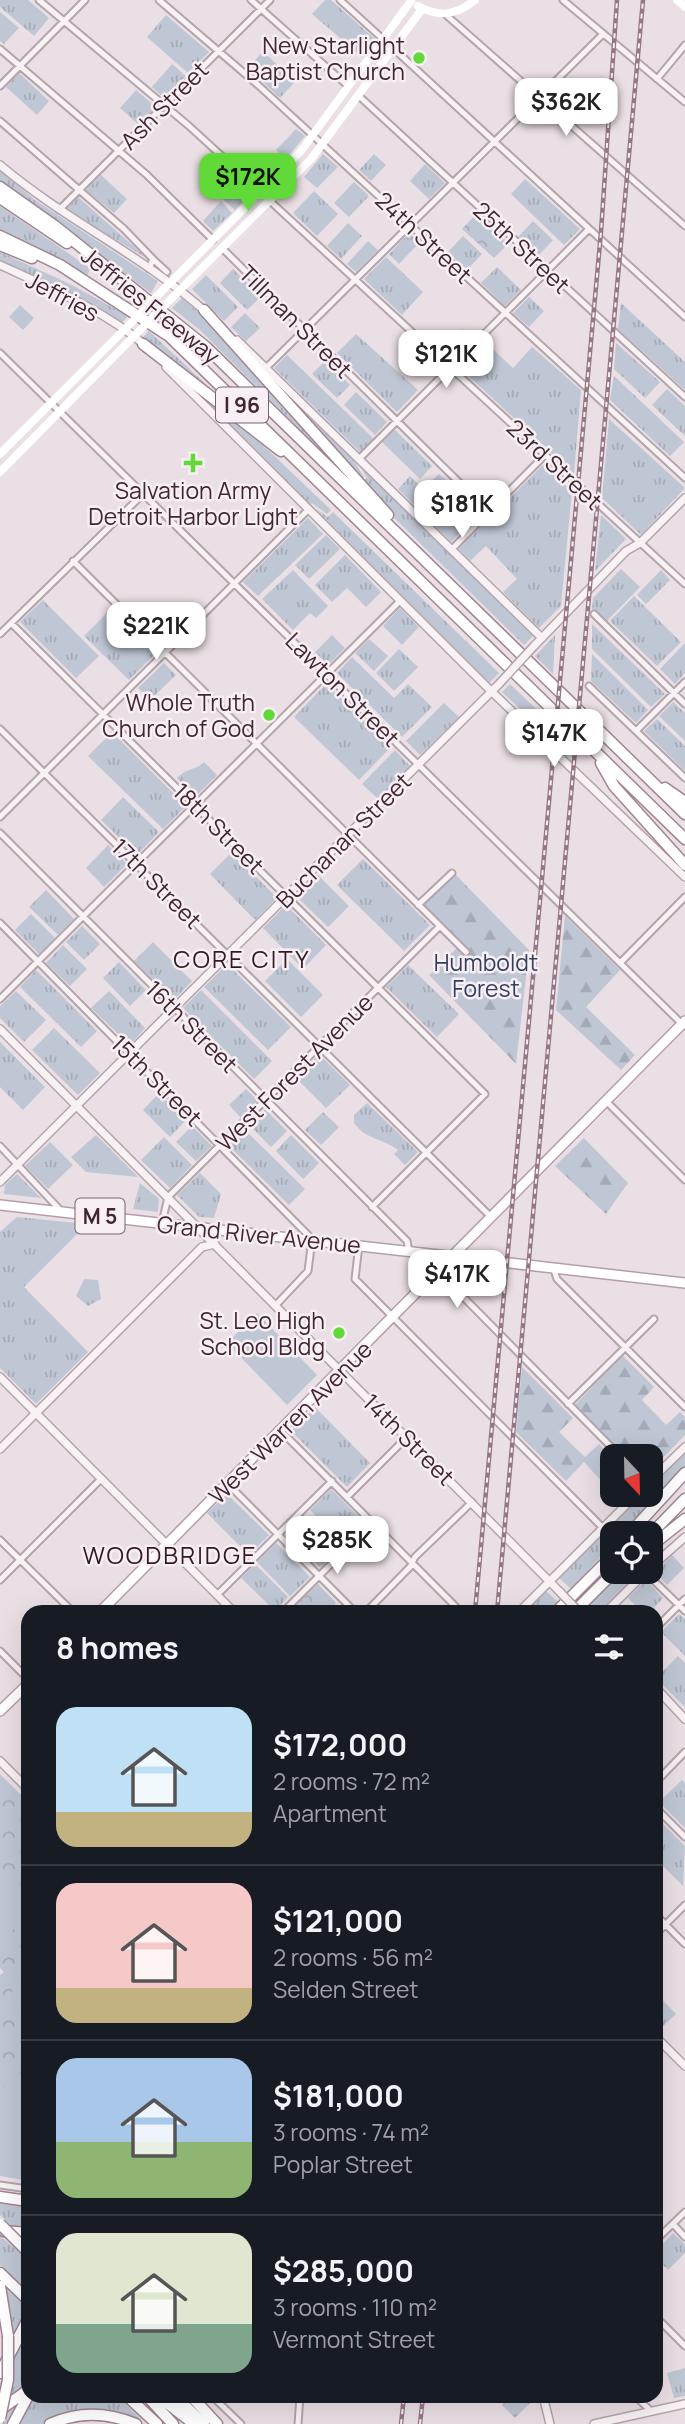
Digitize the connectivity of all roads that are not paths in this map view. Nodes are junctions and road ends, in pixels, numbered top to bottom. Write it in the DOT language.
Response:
graph roads {
  1 [pos="39,0"];
  2 [pos="85,0"];
  3 [pos="159,0"];
  4 [pos="251,0"];
  5 [pos="270,0"];
  6 [pos="340,0"];
  7 [pos="475,0"];
  8 [pos="563,0"];
  9 [pos="677,0"];
  10 [pos="411,1"];
  11 [pos="685,7"];
  12 [pos="261,8"];
  13 [pos="422,9"];
  14 [pos="445,14"];
  15 [pos="64,21"];
  16 [pos="603,34"];
  17 [pos="384,40"];
  18 [pos="685,45"];
  19 [pos="0,49"];
  20 [pos="394,49"];
  21 [pos="219,50"];
  22 [pos="372,57"];
  23 [pos="382,65"];
  24 [pos="20,66"];
  25 [pos="361,72"];
  26 [pos="657,79"];
  27 [pos="371,80"];
  28 [pos="0,86"];
  29 [pos="349,87"];
  30 [pos="359,96"];
  31 [pos="539,97"];
  32 [pos="685,102"];
  33 [pos="164,105"];
  34 [pos="0,121"];
  35 [pos="324,121"];
  36 [pos="334,129"];
  37 [pos="313,135"];
  38 [pos="494,141"];
  39 [pos="323,144"];
  40 [pos="118,150"];
  41 [pos="301,151"];
  42 [pos="311,159"];
  43 [pos="0,165"];
  44 [pos="453,183"];
  45 [pos="0,187"];
  46 [pos="79,189"];
  47 [pos="261,192"];
  48 [pos="0,198"];
  49 [pos="270,201"];
  50 [pos="245,208"];
  51 [pos="59,210"];
  52 [pos="254,217"];
  53 [pos="229,224"];
  54 [pos="410,225"];
  55 [pos="685,226"];
  56 [pos="589,229"];
  57 [pos="240,232"];
  58 [pos="0,236"];
  59 [pos="213,240"];
  60 [pos="0,245"];
  61 [pos="222,249"];
  62 [pos="154,260"];
  63 [pos="1,266"];
  64 [pos="184,268"];
  65 [pos="149,269"];
  66 [pos="548,270"];
  67 [pos="167,272"];
  68 [pos="193,277"];
  69 [pos="355,279"];
  70 [pos="87,283"];
  71 [pos="167,286"];
  72 [pos="131,288"];
  73 [pos="177,292"];
  74 [pos="204,310"];
  75 [pos="505,312"];
  76 [pos="685,317"];
  77 [pos="127,327"];
  78 [pos="305,330"];
  79 [pos="138,338"];
  80 [pos="113,341"];
  81 [pos="122,350"];
  82 [pos="0,353"];
  83 [pos="450,367"];
  84 [pos="266,368"];
  85 [pos="66,388"];
  86 [pos="76,396"];
  87 [pos="685,397"];
  88 [pos="52,402"];
  89 [pos="61,411"];
  90 [pos="34,419"];
  91 [pos="397,421"];
  92 [pos="44,428"];
  93 [pos="17,437"];
  94 [pos="0,454"];
  95 [pos="545,455"];
  96 [pos="359,459"];
  97 [pos="0,461"];
  98 [pos="0,472"];
  99 [pos="685,478"];
  100 [pos="321,484"];
  101 [pos="145,492"];
  102 [pos="685,498"];
  103 [pos="309,509"];
  104 [pos="489,512"];
  105 [pos="640,543"];
  106 [pos="452,550"];
  107 [pos="73,561"];
  108 [pos="442,576"];
  109 [pos="235,582"];
  110 [pos="685,584"];
  111 [pos="400,601"];
  112 [pos="594,614"];
  113 [pos="12,623"];
  114 [pos="0,634"];
  115 [pos="542,638"];
  116 [pos="165,653"];
  117 [pos="327,674"];
  118 [pos="685,682"];
  119 [pos="589,685"];
  120 [pos="492,692"];
  121 [pos="674,693"];
  122 [pos="685,704"];
  123 [pos="104,714"];
  124 [pos="0,729"];
  125 [pos="636,731"];
  126 [pos="256,744"];
  127 [pos="600,759"];
  128 [pos="419,764"];
  129 [pos="44,772"];
  130 [pos="643,773"];
  131 [pos="685,778"];
  132 [pos="685,802"];
  133 [pos="195,804"];
  134 [pos="685,814"];
  135 [pos="0,817"];
  136 [pos="0,833"];
  137 [pos="348,835"];
  138 [pos="685,839"];
  139 [pos="137,863"];
  140 [pos="685,865"];
  141 [pos="452,873"];
  142 [pos="685,877"];
  143 [pos="287,896"];
  144 [pos="685,897"];
  145 [pos="418,905"];
  146 [pos="83,916"];
  147 [pos="0,923"];
  148 [pos="439,926"];
  149 [pos="466,952"];
  150 [pos="228,954"];
  151 [pos="38,961"];
  152 [pos="621,962"];
  153 [pos="378,987"];
  154 [pos="0,999"];
  155 [pos="174,1008"];
  156 [pos="684,1024"];
  157 [pos="0,1029"];
  158 [pos="320,1046"];
  159 [pos="129,1053"];
  160 [pos="265,1101"];
  161 [pos="606,1101"];
  162 [pos="76,1105"];
  163 [pos="221,1144"];
  164 [pos="0,1146"];
  165 [pos="426,1153"];
  166 [pos="18,1164"];
  167 [pos="685,1180"];
  168 [pos="0,1182"];
  169 [pos="168,1197"];
  170 [pos="0,1205"];
  171 [pos="372,1207"];
  172 [pos="62,1212"];
  173 [pos="490,1216"];
  174 [pos="162,1223"];
  175 [pos="198,1227"];
  176 [pos="312,1240"];
  177 [pos="215,1244"];
  178 [pos="359,1245"];
  179 [pos="414,1251"];
  180 [pos="453,1256"];
  181 [pos="553,1267"];
  182 [pos="439,1272"];
  183 [pos="685,1283"];
  184 [pos="276,1305"];
  185 [pos="394,1318"];
  186 [pos="654,1319"];
  187 [pos="625,1347"];
  188 [pos="341,1371"];
  189 [pos="1,1378"];
  190 [pos="568,1404"];
  191 [pos="685,1407"];
  192 [pos="36,1413"];
  193 [pos="281,1430"];
  194 [pos="407,1437"];
  195 [pos="608,1444"];
  196 [pos="685,1447"];
  197 [pos="0,1450"];
  198 [pos="663,1468"];
  199 [pos="685,1473"];
  200 [pos="101,1479"];
  201 [pos="332,1481"];
  202 [pos="685,1482"];
  203 [pos="228,1484"];
  204 [pos="347,1497"];
  205 [pos="685,1499"];
  206 [pos="472,1502"];
  207 [pos="623,1507"];
  208 [pos="685,1520"];
  209 [pos="610,1521"];
  210 [pos="643,1521"];
  211 [pos="645,1521"];
  212 [pos="373,1522"];
  213 [pos="663,1522"];
  214 [pos="600,1525"];
  215 [pos="600,1531"];
  216 [pos="278,1534"];
  217 [pos="663,1537"];
  218 [pos="685,1537"];
  219 [pos="0,1540"];
  220 [pos="166,1545"];
  221 [pos="663,1556"];
  222 [pos="20,1560"];
  223 [pos="411,1561"];
  224 [pos="600,1568"];
  225 [pos="319,1576"];
  226 [pos="0,1580"];
  227 [pos="550,1581"];
  228 [pos="602,1584"];
  229 [pos="634,1584"];
  230 [pos="658,1584"];
  231 [pos="217,1595"];
  232 [pos="685,1600"];
  233 [pos="65,1605"];
  234 [pos="107,1605"];
  235 [pos="226,1605"];
  236 [pos="290,1605"];
  237 [pos="348,1605"];
  238 [pos="373,1605"];
  239 [pos="455,1605"];
  240 [pos="526,1605"];
  241 [pos="563,1605"];
  242 [pos="572,1605"];
  243 [pos="581,1605"];
  244 [pos="613,1605"];
  245 [pos="679,1605"];
  246 [pos="685,1611"];
  247 [pos="663,1621"];
  248 [pos="0,1651"];
  249 [pos="21,1674"];
  250 [pos="21,1688"];
  251 [pos="663,1695"];
  252 [pos="0,1711"];
  253 [pos="685,1719"];
  254 [pos="685,1752"];
  255 [pos="0,1761"];
  256 [pos="663,1775"];
  257 [pos="21,1782"];
  258 [pos="663,1815"];
  259 [pos="685,1837"];
  260 [pos="685,1905"];
  261 [pos="663,1921"];
  262 [pos="666,1924"];
  263 [pos="663,1927"];
  264 [pos="685,1944"];
  265 [pos="663,2043"];
  266 [pos="684,2062"];
  267 [pos="0,2185"];
  268 [pos="21,2188"];
  269 [pos="0,2197"];
  270 [pos="21,2200"];
  271 [pos="685,2212"];
  272 [pos="673,2224"];
  273 [pos="3,2229"];
  274 [pos="21,2232"];
  275 [pos="663,2234"];
  276 [pos="685,2237"];
  277 [pos="21,2246"];
  278 [pos="0,2273"];
  279 [pos="0,2286"];
  280 [pos="21,2293"];
  281 [pos="663,2325"];
  282 [pos="21,2332"];
  283 [pos="685,2346"];
  284 [pos="0,2372"];
  285 [pos="21,2395"];
  286 [pos="24,2403"];
  287 [pos="134,2403"];
  288 [pos="158,2403"];
  289 [pos="160,2403"];
  290 [pos="182,2403"];
  291 [pos="198,2403"];
  292 [pos="219,2403"];
  293 [pos="300,2403"];
  294 [pos="545,2403"];
  295 [pos="642,2403"];
  296 [pos="685,2404"];
  297 [pos="0,2410"];
  298 [pos="651,2412"];
  299 [pos="0,2418"];
  300 [pos="622,2421"];
  301 [pos="14,2422"];
  302 [pos="50,2424"];
  303 [pos="136,2424"];
  304 [pos="157,2424"];
  305 [pos="173,2424"];
  306 [pos="194,2424"];
  307 [pos="204,2424"];
  308 [pos="217,2424"];
  309 [pos="241,2424"];
  310 [pos="298,2424"];
  311 [pos="550,2424"];
  312 [pos="594,2424"];
  1 -- 15 [label="street"];
  2 -- 15 [label="street"];
  3 -- 21 [label="street, 24th Street"];
  4 -- 12 [label="street"];
  5 -- 12 [label="street, Ash Street"];
  6 -- 17 [label="street"];
  7 -- 14 [label="main road"];
  8 -- 16 [label="street"];
  9 -- 11 [label="main road"];
  10 -- 13 [label="main road"];
  10 -- 17 [label="main road"];
  12 -- 21 [label="street, Ash Street"];
  12 -- 29 [label="street"];
  13 -- 14 [label="main road"];
  13 -- 20 [label="main road"];
  14 -- 31 [label="street"];
  15 -- 24 [label="street"];
  15 -- 33 [label="street"];
  16 -- 26 [label="street"];
  16 -- 31 [label="street"];
  17 -- 22 [label="main road"];
  18 -- 26 [label="street"];
  19 -- 24 [label="street"];
  20 -- 23 [label="main road"];
  20 -- 38 [label="street"];
  21 -- 33 [label="street, Ash Street"];
  21 -- 37 [label="street, 24th Street"];
  22 -- 23 [label="main road"];
  22 -- 25 [label="main road"];
  23 -- 27 [label="main road"];
  24 -- 28 [label="street"];
  24 -- 40 [label="street"];
  25 -- 27 [label="main road"];
  25 -- 29 [label="main road"];
  26 -- 32 [label="street"];
  27 -- 30 [label="main road"];
  29 -- 35 [label="main road"];
  30 -- 36 [label="main road"];
  30 -- 44 [label="street, 25th Street"];
  31 -- 38 [label="street"];
  31 -- 55 [label="street"];
  33 -- 40 [label="street, Ash Street"];
  33 -- 47 [label="street"];
  34 -- 46 [label="street"];
  35 -- 36 [label="main road"];
  35 -- 37 [label="main road"];
  36 -- 39 [label="main road"];
  37 -- 39 [label="street, 24th Street"];
  37 -- 41 [label="main road"];
  38 -- 44 [label="street"];
  38 -- 56 [label="street"];
  39 -- 42 [label="main road"];
  39 -- 54 [label="street, 24th Street"];
  40 -- 46 [label="street, Ash Street"];
  40 -- 59 [label="street"];
  41 -- 42 [label="main road"];
  41 -- 47 [label="main road"];
  42 -- 49 [label="main road"];
  43 -- 51 [label="street"];
  44 -- 54 [label="street"];
  44 -- 66 [label="street, 25th Street"];
  45 -- 72 [label="highway, Jeffries Freeway / I 96"];
  46 -- 51 [label="street, Ash Street"];
  46 -- 62 [label="street"];
  47 -- 50 [label="main road"];
  48 -- 72 [label="highway"];
  49 -- 52 [label="main road"];
  49 -- 69 [label="street, 23rd Street"];
  50 -- 52 [label="main road"];
  50 -- 53 [label="main road"];
  51 -- 65 [label="street"];
  52 -- 57 [label="main road"];
  53 -- 57 [label="main road"];
  53 -- 59 [label="main road"];
  54 -- 69 [label="street"];
  54 -- 75 [label="street, 24th Street"];
  56 -- 66 [label="street"];
  56 -- 76 [label="street"];
  57 -- 61 [label="main road"];
  58 -- 70 [label="highway, Jeffries Freeway / I 96"];
  59 -- 64 [label="main road"];
  60 -- 70 [label="highway"];
  61 -- 68 [label="main road"];
  61 -- 78 [label="street, Tillman Street"];
  62 -- 65 [label="street"];
  62 -- 67 [label="street"];
  63 -- 77 [label="street, Jeffries"];
  64 -- 68 [label="main road"];
  64 -- 71 [label="main road"];
  65 -- 71 [label="street"];
  66 -- 75 [label="street"];
  66 -- 87 [label="street, 25th Street"];
  68 -- 73 [label="main road"];
  69 -- 78 [label="street"];
  69 -- 83 [label="street, 23rd Street"];
  70 -- 100 [label="highway, Jeffries Freeway / I 96"];
  71 -- 73 [label="street"];
  71 -- 77 [label="main road, bridge"];
  72 -- 108 [label="highway, Jeffries Freeway / I 96"];
  73 -- 74 [label="street"];
  73 -- 79 [label="main road, bridge"];
  74 -- 84 [label="street"];
  74 -- 108 [label="highway"];
  75 -- 83 [label="street"];
  75 -- 99 [label="street, 24th Street"];
  77 -- 79 [label="street, Jeffries"];
  77 -- 80 [label="main road"];
  78 -- 84 [label="street"];
  78 -- 91 [label="street, Tillman Street"];
  79 -- 81 [label="main road"];
  79 -- 100 [label="highway"];
  79 -- 103 [label="street, Jeffries"];
  80 -- 81 [label="main road"];
  80 -- 85 [label="main road"];
  81 -- 86 [label="main road"];
  82 -- 88 [label="street, Lawton Street"];
  83 -- 91 [label="street"];
  83 -- 95 [label="street, 23rd Street"];
  84 -- 96 [label="street"];
  85 -- 86 [label="main road"];
  85 -- 88 [label="main road"];
  86 -- 89 [label="main road"];
  88 -- 89 [label="street, Lawton Street"];
  88 -- 90 [label="main road"];
  89 -- 92 [label="main road"];
  89 -- 101 [label="street, Lawton Street"];
  90 -- 92 [label="main road"];
  90 -- 93 [label="main road"];
  91 -- 96 [label="street"];
  91 -- 104 [label="street, Tillman Street"];
  92 -- 98 [label="main road"];
  93 -- 94 [label="main road"];
  93 -- 97 [label="main road"];
  95 -- 104 [label="street"];
  95 -- 105 [label="street, 23rd Street"];
  96 -- 106 [label="street"];
  100 -- 127 [label="highway, Jeffries Freeway / I 96"];
  101 -- 107 [label="street"];
  101 -- 109 [label="street, Lawton Street"];
  102 -- 105 [label="street, Buchanan Street"];
  103 -- 109 [label="street"];
  103 -- 111 [label="street, Jeffries"];
  104 -- 106 [label="street"];
  105 -- 110 [label="street, 23rd Street"];
  105 -- 115 [label="street, Buchanan Street"];
  106 -- 115 [label="street"];
  107 -- 113 [label="street"];
  107 -- 116 [label="street"];
  108 -- 130 [label="highway, Jeffries Freeway / I 96"];
  109 -- 116 [label="street"];
  109 -- 117 [label="street, Lawton Street"];
  111 -- 117 [label="street"];
  111 -- 120 [label="street, Jeffries"];
  112 -- 121 [label="street"];
  113 -- 114 [label="street"];
  113 -- 123 [label="street, 18th Street"];
  115 -- 120 [label="street, Buchanan Street, bridge"];
  116 -- 123 [label="street"];
  116 -- 126 [label="street"];
  117 -- 126 [label="street"];
  117 -- 128 [label="street, Lawton Street"];
  118 -- 121 [label="street"];
  119 -- 125 [label="street"];
  120 -- 128 [label="street, Buchanan Street"];
  120 -- 142 [label="street, Jeffries"];
  121 -- 122 [label="street"];
  121 -- 125 [label="street"];
  123 -- 129 [label="street"];
  123 -- 133 [label="street, 18th Street"];
  124 -- 129 [label="street, 17th Street"];
  125 -- 131 [label="street"];
  126 -- 133 [label="street"];
  126 -- 137 [label="street"];
  127 -- 138 [label="highway, Jeffries Freeway / I 96"];
  127 -- 140 [label="highway"];
  128 -- 137 [label="street, Buchanan Street"];
  128 -- 152 [label="street, Lawton Street"];
  129 -- 135 [label="street"];
  129 -- 139 [label="street, 17th Street"];
  130 -- 132 [label="highway"];
  130 -- 134 [label="highway, Jeffries Freeway / I 96"];
  133 -- 139 [label="street"];
  133 -- 143 [label="street, 18th Street"];
  136 -- 146 [label="street, 16th Street"];
  137 -- 143 [label="street, Buchanan Street"];
  137 -- 145 [label="street"];
  139 -- 146 [label="street"];
  139 -- 150 [label="street, 17th Street"];
  141 -- 145 [label="street"];
  143 -- 150 [label="street, Buchanan Street"];
  143 -- 153 [label="street, 18th Street"];
  144 -- 152 [label="street"];
  145 -- 148 [label="street"];
  146 -- 151 [label="street"];
  146 -- 155 [label="street, 16th Street"];
  147 -- 151 [label="street, 15th Street"];
  148 -- 149 [label="street"];
  148 -- 153 [label="street, West Forest Avenue"];
  150 -- 155 [label="street, Buchanan Street"];
  150 -- 158 [label="street, 17th Street"];
  151 -- 154 [label="street"];
  151 -- 159 [label="street, 15th Street"];
  152 -- 156 [label="street, Lawton Street"];
  153 -- 158 [label="street, West Forest Avenue"];
  153 -- 165 [label="street, 18th Street"];
  155 -- 159 [label="street, Buchanan Street"];
  155 -- 160 [label="street, 16th Street"];
  156 -- 161 [label="main road, West Warren Avenue"];
  157 -- 162 [label="street, 14th Street"];
  158 -- 160 [label="street, West Forest Avenue"];
  158 -- 165 [label="street, 17th Street"];
  159 -- 162 [label="street, Buchanan Street"];
  159 -- 163 [label="street, 15th Street"];
  160 -- 163 [label="street, West Forest Avenue"];
  160 -- 171 [label="street, 16th Street"];
  161 -- 167 [label="street"];
  161 -- 173 [label="main road, West Warren Avenue"];
  162 -- 166 [label="street, Buchanan Street"];
  162 -- 169 [label="street, 14th Street"];
  163 -- 169 [label="street, West Forest Avenue"];
  163 -- 176 [label="street, 15th Street"];
  164 -- 166 [label="street"];
  165 -- 171 [label="street"];
  165 -- 173 [label="street, 17th Street"];
  166 -- 168 [label="street, Buchanan Street"];
  166 -- 172 [label="street"];
  169 -- 174 [label="street"];
  169 -- 175 [label="street, 14th Street"];
  170 -- 172 [label="main road, Grand River Avenue / M 5"];
  171 -- 179 [label="street, 16th Street"];
  172 -- 174 [label="main road, Grand River Avenue / M 5"];
  173 -- 180 [label="main road, West Warren Avenue"];
  174 -- 175 [label="main road, Grand River Avenue / M 5"];
  175 -- 176 [label="main road, Grand River Avenue / M 5"];
  175 -- 177 [label="street, 14th Street"];
  176 -- 178 [label="main road, Grand River Avenue / M 5"];
  176 -- 184 [label="street"];
  177 -- 184 [label="street, 14th Street"];
  177 -- 192 [label="street"];
  178 -- 179 [label="main road, Grand River Avenue / M 5"];
  178 -- 185 [label="street"];
  179 -- 180 [label="main road, Grand River Avenue / M 5"];
  179 -- 182 [label="street, 16th Street"];
  180 -- 181 [label="main road, Grand River Avenue / M 5"];
  180 -- 182 [label="main road, West Warren Avenue"];
  181 -- 183 [label="main road, Grand River Avenue / M 5"];
  181 -- 187 [label="street"];
  182 -- 185 [label="main road, West Warren Avenue"];
  182 -- 190 [label="street, 16th Street"];
  184 -- 188 [label="street, 14th Street"];
  185 -- 188 [label="main road, West Warren Avenue"];
  185 -- 214 [label="street"];
  186 -- 187 [label="street"];
  187 -- 190 [label="street"];
  187 -- 191 [label="street"];
  188 -- 193 [label="main road, West Warren Avenue"];
  188 -- 194 [label="street, 14th Street"];
  189 -- 192 [label="street"];
  190 -- 195 [label="street, 16th Street"];
  192 -- 197 [label="street"];
  192 -- 200 [label="street"];
  193 -- 201 [label="street"];
  193 -- 203 [label="main road, West Warren Avenue"];
  194 -- 204 [label="street"];
  194 -- 206 [label="street, 14th Street"];
  196 -- 198 [label="street"];
  199 -- 210 [label="highway"];
  200 -- 220 [label="street"];
  200 -- 222 [label="street"];
  201 -- 204 [label="street"];
  201 -- 216 [label="street"];
  202 -- 211 [label="highway"];
  203 -- 216 [label="street"];
  203 -- 220 [label="main road, West Warren Avenue"];
  204 -- 212 [label="street"];
  205 -- 213 [label="highway"];
  206 -- 223 [label="street"];
  206 -- 227 [label="street, 14th Street"];
  207 -- 209 [label="street"];
  208 -- 217 [label="highway"];
  212 -- 223 [label="street"];
  212 -- 225 [label="street"];
  215 -- 227 [label="street"];
  216 -- 225 [label="street"];
  216 -- 231 [label="street"];
  218 -- 221 [label="street"];
  219 -- 222 [label="street"];
  220 -- 231 [label="street"];
  220 -- 234 [label="main road, West Warren Avenue"];
  222 -- 226 [label="street"];
  222 -- 233 [label="street"];
  223 -- 238 [label="street"];
  223 -- 239 [label="street"];
  224 -- 241 [label="highway"];
  225 -- 236 [label="street"];
  225 -- 237 [label="street"];
  227 -- 240 [label="street"];
  227 -- 242 [label="street, 14th Street, bridge"];
  228 -- 243 [label="highway"];
  229 -- 244 [label="street"];
  230 -- 245 [label="street"];
  231 -- 235 [label="street"];
  232 -- 245 [label="street"];
  245 -- 246 [label="street"];
  245 -- 247 [label="street"];
  248 -- 249 [label="street"];
  250 -- 252 [label="main road"];
  251 -- 253 [label="street"];
  254 -- 256 [label="street"];
  255 -- 257 [label="street"];
  258 -- 259 [label="street"];
  260 -- 262 [label="street"];
  261 -- 262 [label="street"];
  262 -- 263 [label="street"];
  262 -- 264 [label="street"];
  265 -- 266 [label="street"];
  267 -- 268 [label="street"];
  269 -- 270 [label="highway"];
  271 -- 272 [label="street"];
  272 -- 275 [label="street"];
  272 -- 276 [label="street"];
  273 -- 274 [label="highway"];
  273 -- 277 [label="highway, bridge"];
  278 -- 280 [label="highway"];
  279 -- 299 [label="highway, bridge"];
  281 -- 283 [label="street"];
  282 -- 284 [label="highway"];
  285 -- 297 [label="highway"];
  286 -- 301 [label="highway"];
  287 -- 304 [label="highway"];
  288 -- 305 [label="highway"];
  289 -- 306 [label="highway"];
  290 -- 307 [label="highway"];
  291 -- 308 [label="highway"];
  292 -- 309 [label="street"];
  293 -- 310 [label="street"];
  294 -- 311 [label="street"];
  295 -- 298 [label="street"];
  296 -- 298 [label="street"];
  298 -- 300 [label="street"];
  300 -- 312 [label="street"];
  302 -- 303 [label="highway"];
}
